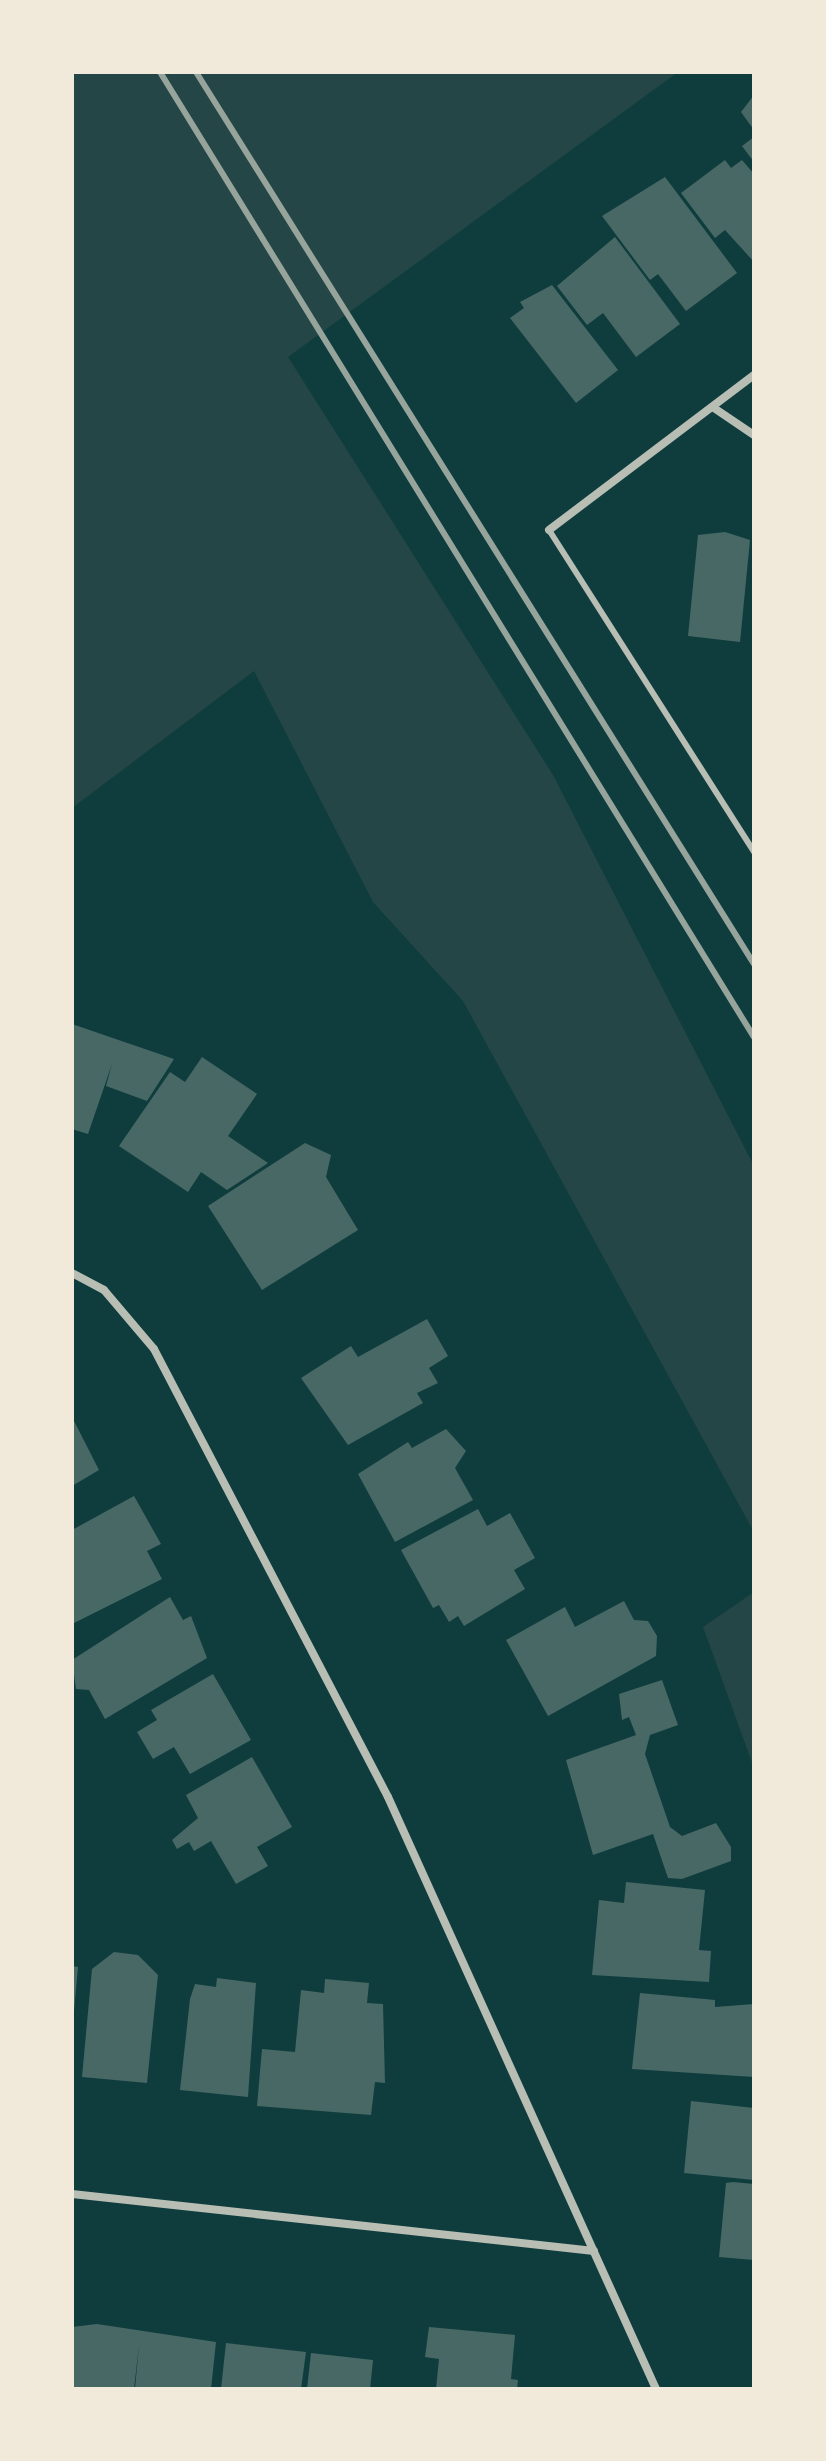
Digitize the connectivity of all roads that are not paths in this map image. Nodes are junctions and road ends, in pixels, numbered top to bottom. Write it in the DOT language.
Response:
graph roads {
  1 [pos="754,375"];
  2 [pos="714,408"];
  3 [pos="754,435"];
  4 [pos="549,530"];
  5 [pos="754,852"];
  6 [pos="72,1273"];
  7 [pos="72,2194"];
  8 [pos="594,2251"];
  9 [pos="656,2389"];
  1 -- 2 [label="street"];
  2 -- 3 [label="street"];
  2 -- 4 [label="street"];
  4 -- 5 [label="lane"];
  6 -- 8 [label="street"];
  7 -- 8 [label="street"];
  8 -- 9 [label="street"];
}
